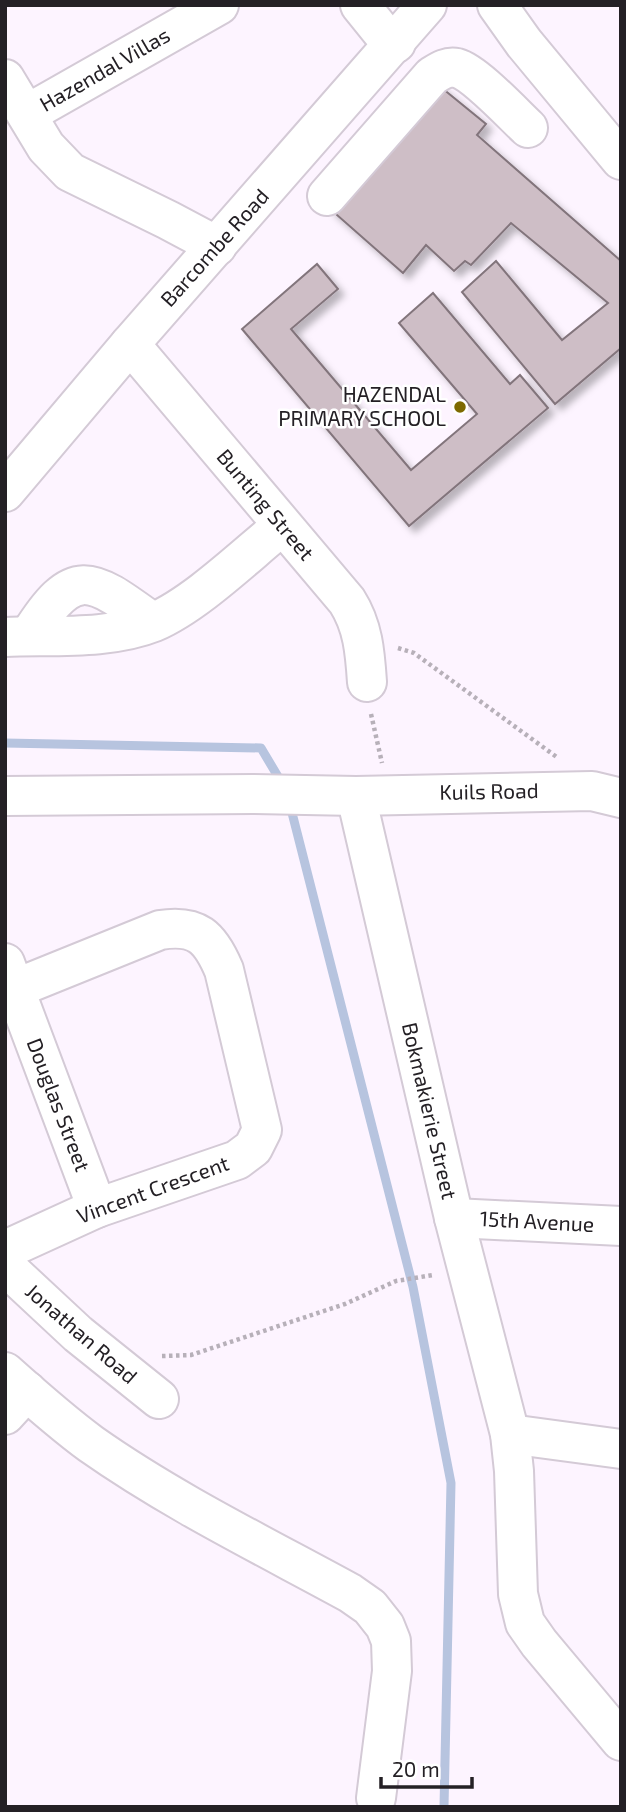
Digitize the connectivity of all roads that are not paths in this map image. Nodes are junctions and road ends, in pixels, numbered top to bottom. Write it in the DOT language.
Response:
graph roads {
  1 [pos="219,5"];
  2 [pos="360,5"];
  3 [pos="427,5"];
  4 [pos="497,5"];
  5 [pos="396,43"];
  6 [pos="5,79"];
  7 [pos="554,80"];
  8 [pos="27,114"];
  9 [pos="621,160"];
  10 [pos="327,196"];
  11 [pos="217,246"];
  12 [pos="130,344"];
  13 [pos="5,492"];
  14 [pos="282,526"];
  15 [pos="17,637"];
  16 [pos="367,682"];
  17 [pos="373,795"];
  18 [pos="5,796"];
  19 [pos="621,798"];
  20 [pos="10,976"];
  21 [pos="97,1208"];
  22 [pos="454,1218"];
  23 [pos="621,1226"];
  24 [pos="5,1250"];
  25 [pos="5,1266"];
  26 [pos="12,1393"];
  27 [pos="159,1399"];
  28 [pos="510,1434"];
  29 [pos="621,1448"];
  30 [pos="621,1741"];
  31 [pos="376,1798"];
  1 -- 8 [label="street, Hazendal Villas"];
  2 -- 5 [label="street"];
  3 -- 5 [label="street, Barcombe Road"];
  4 -- 7 [label="street"];
  5 -- 11 [label="street, Barcombe Road"];
  6 -- 8 [label="street, Hazendal Villas"];
  7 -- 9 [label="street"];
  7 -- 10 [label="street"];
  8 -- 11 [label="street, Hazendal Villas"];
  11 -- 12 [label="street, Barcombe Road"];
  12 -- 13 [label="street, Barcombe Road"];
  12 -- 14 [label="street, Bunting Street"];
  14 -- 15 [label="street"];
  14 -- 16 [label="street, Bunting Street"];
  17 -- 18 [label="street"];
  17 -- 19 [label="street, Kuils Road"];
  17 -- 22 [label="street, Bokmakierie Street"];
  20 -- 21 [label="street, Douglas Street"];
  20 -- 21 [label="street, Vincent Crescent"];
  21 -- 24 [label="street, Vincent Crescent"];
  22 -- 23 [label="street, 15th Avenue"];
  22 -- 28 [label="street, Bokmakierie Street"];
  25 -- 27 [label="street, Jonathan Road"];
  26 -- 31 [label="street"];
  28 -- 29 [label="street"];
  28 -- 30 [label="street, Bokmakierie Street"];
}
